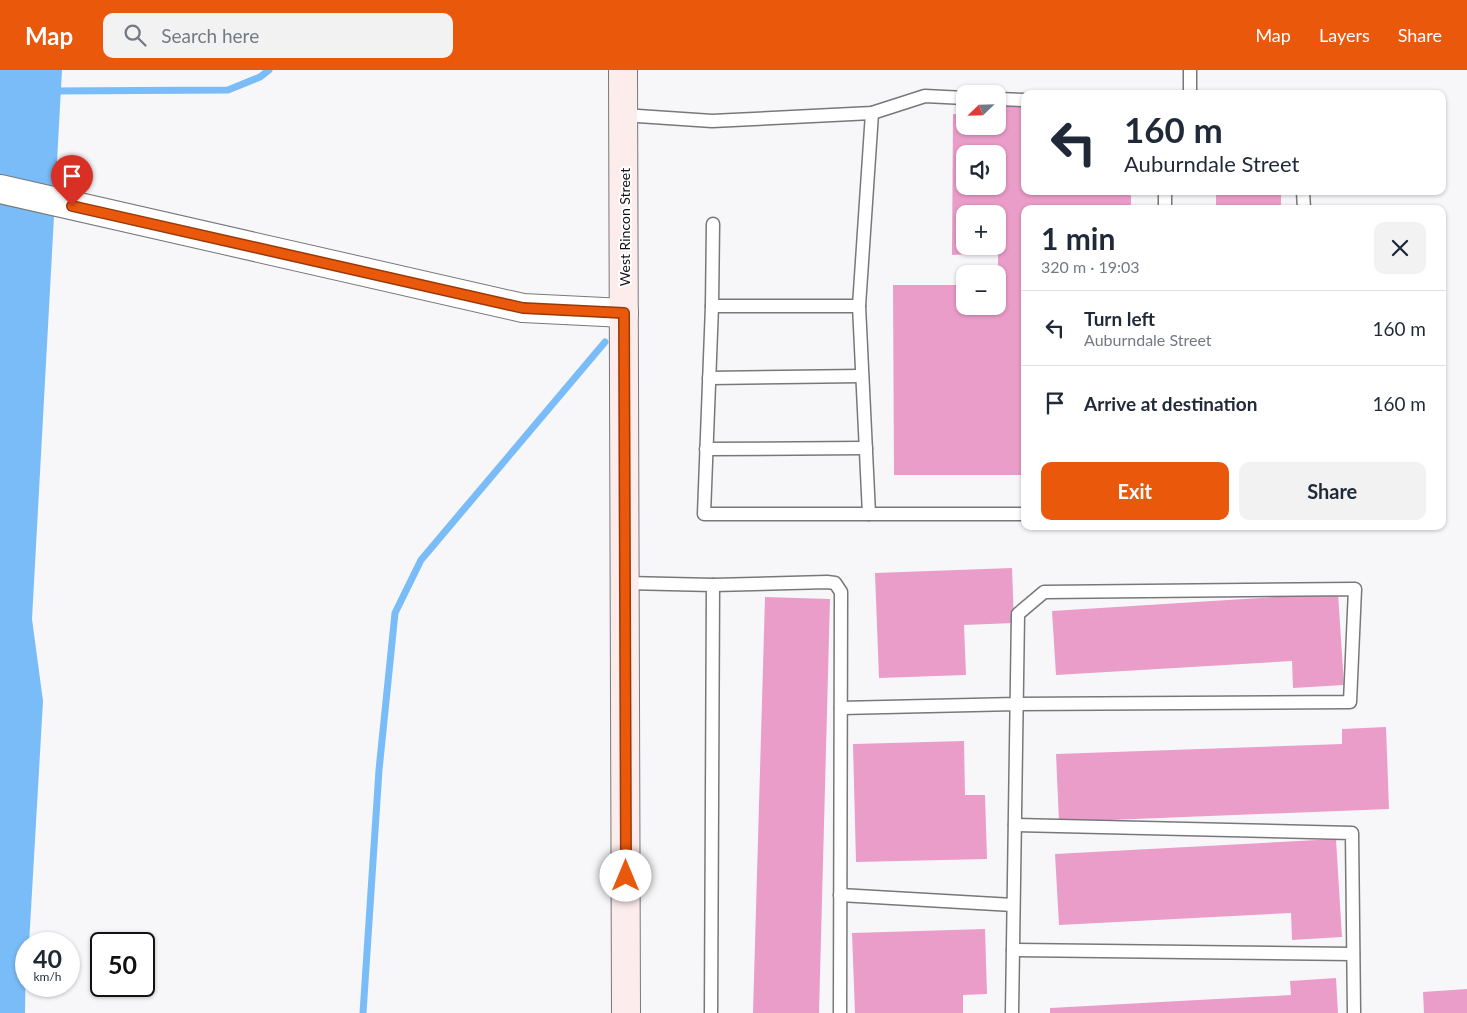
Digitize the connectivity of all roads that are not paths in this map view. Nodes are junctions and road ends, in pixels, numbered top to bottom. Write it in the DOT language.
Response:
graph roads {
  1 [pos="623,70"];
  2 [pos="1190,70"];
  3 [pos="1190,90"];
  4 [pos="956,98"];
  5 [pos="1006,99"];
  6 [pos="1021,100"];
  7 [pos="872,113"];
  8 [pos="623,115"];
  9 [pos="0,189"];
  10 [pos="713,224"];
  11 [pos="712,306"];
  12 [pos="859,306"];
  13 [pos="624,313"];
  14 [pos="862,376"];
  15 [pos="709,378"];
  16 [pos="866,448"];
  17 [pos="706,449"];
  18 [pos="869,514"];
  19 [pos="1021,514"];
  20 [pos="626,583"];
  21 [pos="713,585"];
  22 [pos="1016,704"];
  23 [pos="841,708"];
  24 [pos="1015,825"];
  25 [pos="840,896"];
  26 [pos="1013,905"];
  27 [pos="1013,950"];
  28 [pos="1353,954"];
  29 [pos="626,1013"];
  30 [pos="711,1013"];
  31 [pos="840,1013"];
  32 [pos="1012,1013"];
  33 [pos="1354,1013"];
  1 -- 8 [label="main road, West Rincon Street"];
  2 -- 3 [label="lane"];
  4 -- 7 [label="lane"];
  5 -- 6 [label="lane"];
  7 -- 8 [label="lane"];
  7 -- 12 [label="lane"];
  8 -- 13 [label="main road, West Rincon Street"];
  9 -- 13 [label="street"];
  10 -- 11 [label="lane"];
  11 -- 12 [label="lane"];
  11 -- 15 [label="lane"];
  12 -- 14 [label="lane"];
  13 -- 20 [label="main road, West Rincon Street"];
  14 -- 15 [label="lane"];
  14 -- 16 [label="lane"];
  15 -- 17 [label="lane"];
  16 -- 17 [label="lane"];
  16 -- 18 [label="lane"];
  17 -- 18 [label="lane"];
  18 -- 19 [label="lane"];
  20 -- 21 [label="lane"];
  20 -- 29 [label="main road, West Rincon Street"];
  21 -- 23 [label="lane"];
  21 -- 30 [label="lane"];
  22 -- 22 [label="lane"];
  22 -- 23 [label="lane"];
  22 -- 24 [label="lane"];
  23 -- 25 [label="lane"];
  24 -- 26 [label="lane"];
  24 -- 28 [label="lane"];
  25 -- 26 [label="lane"];
  25 -- 31 [label="lane"];
  26 -- 27 [label="lane"];
  27 -- 28 [label="lane"];
  27 -- 32 [label="lane"];
  28 -- 33 [label="lane"];
}
